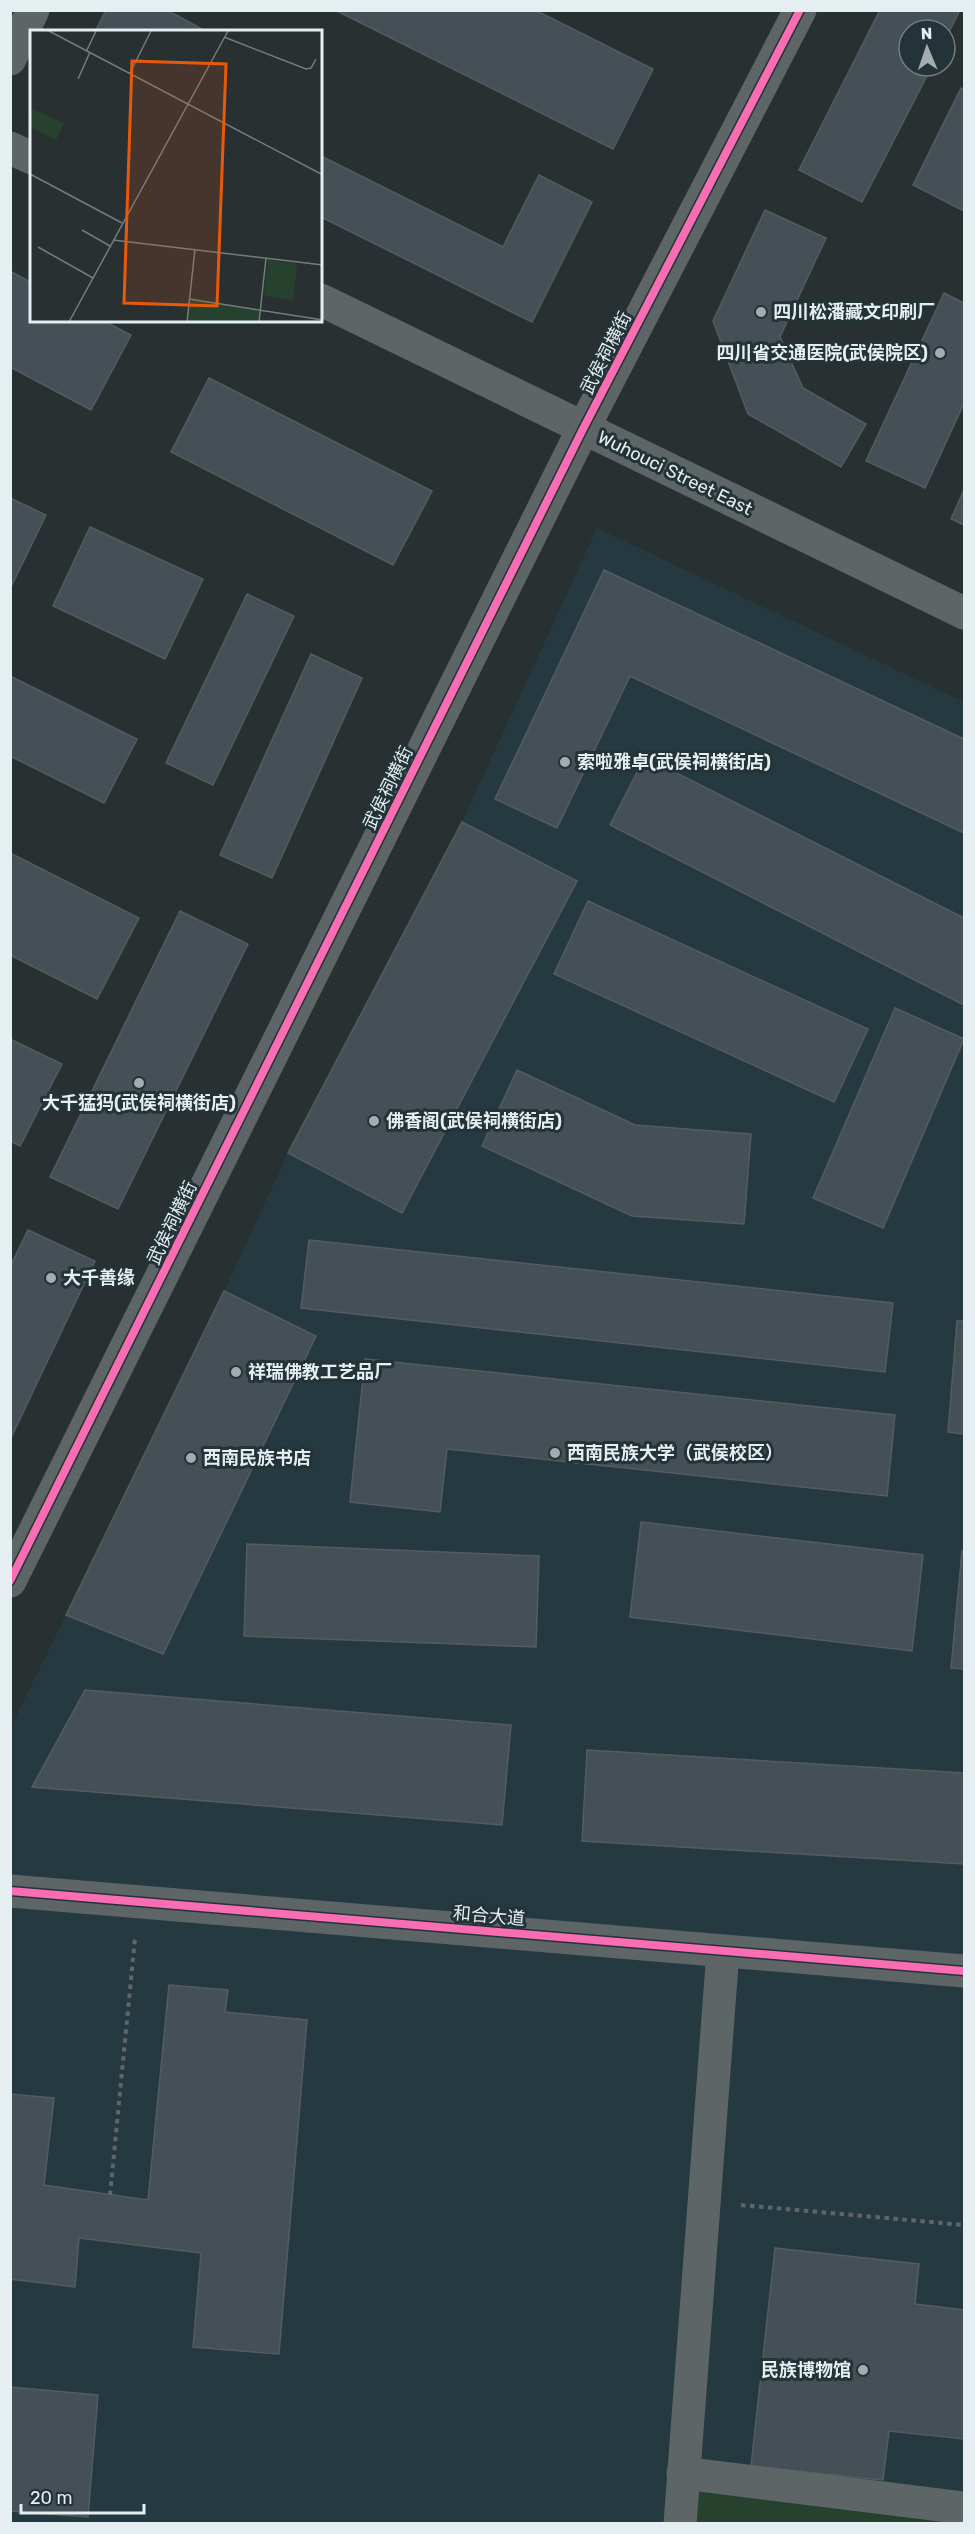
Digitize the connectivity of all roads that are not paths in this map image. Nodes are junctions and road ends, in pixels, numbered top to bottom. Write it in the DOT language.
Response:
graph roads {
  1 [pos="33,10"];
  2 [pos="800,10"];
  3 [pos="10,59"];
  4 [pos="10,148"];
  5 [pos="30,157"];
  6 [pos="322,300"];
  7 [pos="584,429"];
  8 [pos="964,613"];
  9 [pos="10,1581"];
  10 [pos="10,1891"];
  11 [pos="723,1951"];
  12 [pos="964,1971"];
  13 [pos="683,2473"];
  14 [pos="964,2508"];
  15 [pos="680,2523"];
  1 -- 3 [label="street"];
  2 -- 7 [label="street, 武侯祠横街"];
  4 -- 5 [label="street"];
  6 -- 7 [label="street, Wuhouci Street East"];
  7 -- 8 [label="street, Wuhouci Street East"];
  7 -- 9 [label="street, 武侯祠横街"];
  10 -- 11 [label="street, 和合大道"];
  11 -- 12 [label="street, 和合大道"];
  11 -- 13 [label="street"];
  13 -- 14 [label="street"];
  13 -- 15 [label="street"];
}
